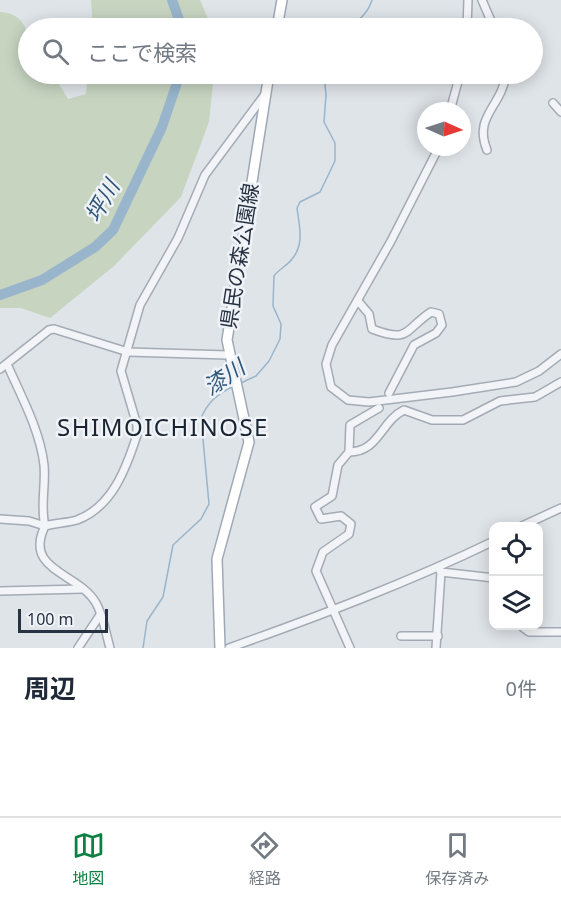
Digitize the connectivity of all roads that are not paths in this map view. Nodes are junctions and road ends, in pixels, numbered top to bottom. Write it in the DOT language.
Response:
graph roads {
  1 [pos="282,0"];
  2 [pos="468,0"];
  3 [pos="482,0"];
  4 [pos="279,18"];
  5 [pos="467,18"];
  6 [pos="490,18"];
  7 [pos="267,84"];
  8 [pos="457,84"];
  9 [pos="504,84"];
  10 [pos="266,93"];
  11 [pos="452,102"];
  12 [pos="553,103"];
  13 [pos="561,112"];
  14 [pos="487,150"];
  15 [pos="435,156"];
  16 [pos="358,301"];
  17 [pos="128,352"];
  18 [pos="561,354"];
  19 [pos="230,359"];
  20 [pos="7,364"];
  21 [pos="0,369"];
  22 [pos="561,382"];
  23 [pos="389,393"];
  24 [pos="379,408"];
  25 [pos="349,452"];
  26 [pos="561,507"];
  27 [pos="0,519"];
  28 [pos="530,522"];
  29 [pos="45,526"];
  30 [pos="489,544"];
  31 [pos="439,570"];
  32 [pos="489,577"];
  33 [pos="82,589"];
  34 [pos="0,591"];
  35 [pos="333,611"];
  36 [pos="100,615"];
  37 [pos="526,630"];
  38 [pos="561,632"];
  39 [pos="401,636"];
  40 [pos="438,636"];
  41 [pos="78,648"];
  42 [pos="110,648"];
  43 [pos="220,648"];
  44 [pos="229,648"];
  45 [pos="350,648"];
  46 [pos="436,648"];
  1 -- 4 [label="main road"];
  2 -- 5 [label="street"];
  3 -- 6 [label="street"];
  7 -- 10 [label="main road, 県民の森公園線"];
  8 -- 11 [label="street"];
  9 -- 14 [label="street"];
  10 -- 17 [label="street"];
  10 -- 19 [label="main road, 県民の森公園線"];
  12 -- 13 [label="street"];
  15 -- 16 [label="street"];
  16 -- 18 [label="street"];
  16 -- 23 [label="street"];
  17 -- 19 [label="street"];
  17 -- 20 [label="street"];
  17 -- 29 [label="street"];
  19 -- 43 [label="main road, 県民の森公園線"];
  20 -- 21 [label="street"];
  20 -- 29 [label="street"];
  22 -- 25 [label="street"];
  24 -- 25 [label="street"];
  25 -- 35 [label="street"];
  26 -- 28 [label="street"];
  27 -- 29 [label="street"];
  29 -- 33 [label="street"];
  30 -- 31 [label="street"];
  31 -- 32 [label="street"];
  31 -- 35 [label="street"];
  31 -- 40 [label="street"];
  33 -- 34 [label="street"];
  33 -- 36 [label="street"];
  35 -- 44 [label="street"];
  35 -- 45 [label="street"];
  36 -- 41 [label="street"];
  36 -- 42 [label="street"];
  37 -- 38 [label="street"];
  39 -- 40 [label="street"];
  40 -- 46 [label="street"];
}
